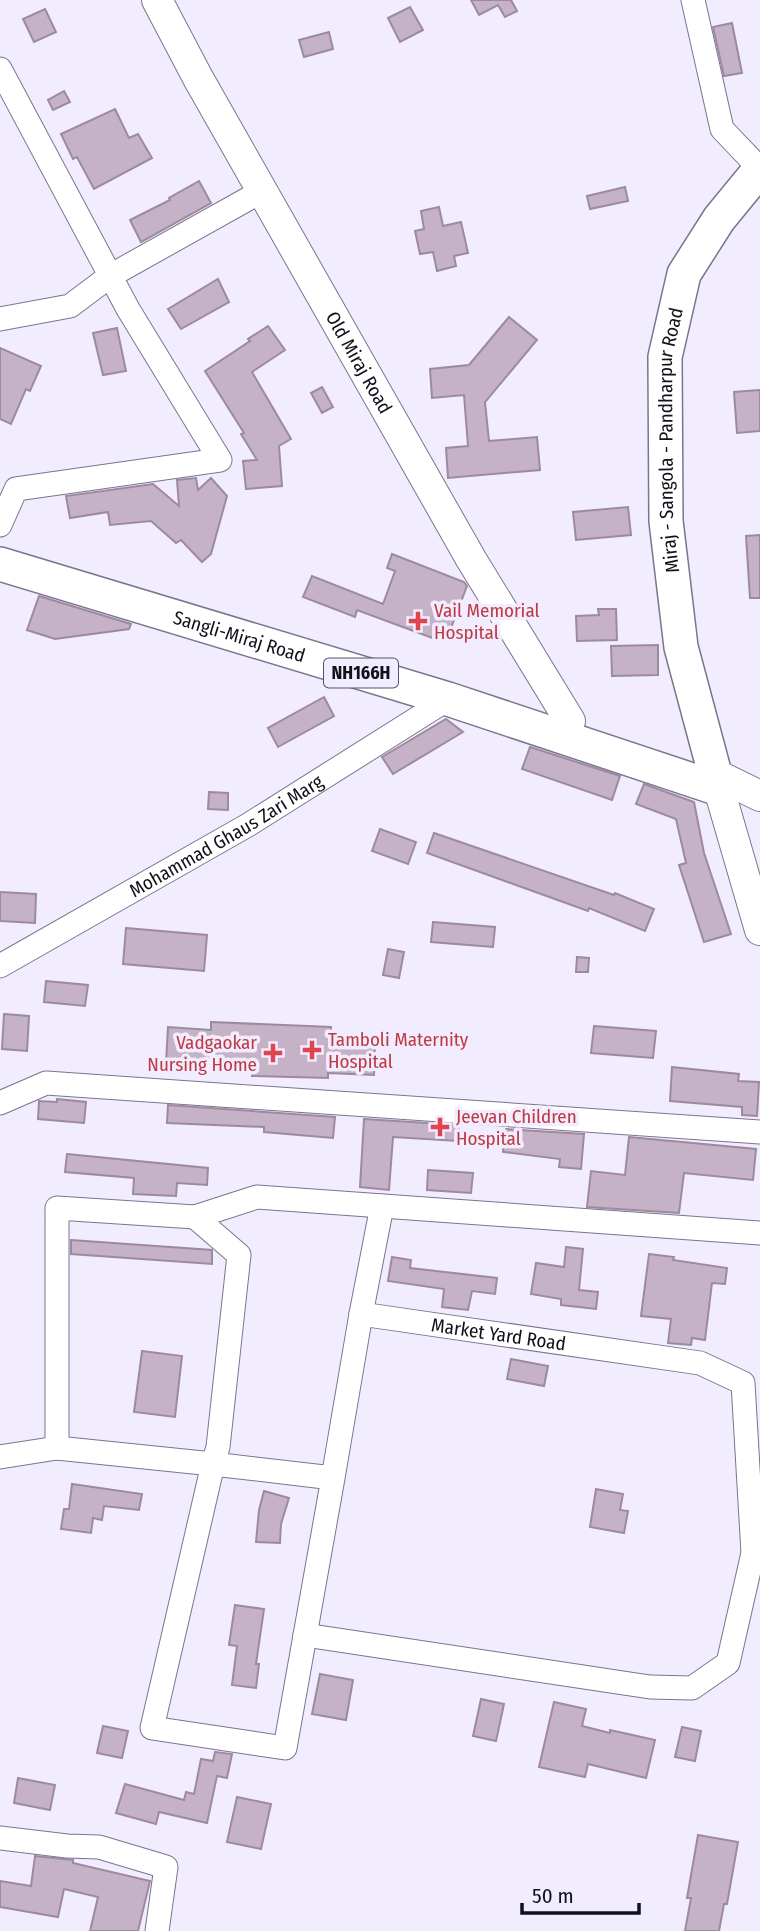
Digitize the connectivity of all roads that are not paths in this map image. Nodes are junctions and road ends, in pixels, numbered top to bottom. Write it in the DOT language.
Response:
graph roads {
  1 [pos="157,0"];
  2 [pos="694,0"];
  3 [pos="0,69"];
  4 [pos="760,169"];
  5 [pos="262,191"];
  6 [pos="110,276"];
  7 [pos="0,319"];
  8 [pos="0,525"];
  9 [pos="0,542"];
  10 [pos="0,564"];
  11 [pos="449,699"];
  12 [pos="570,721"];
  13 [pos="717,781"];
  14 [pos="760,796"];
  15 [pos="760,930"];
  16 [pos="0,966"];
  17 [pos="0,1103"];
  18 [pos="760,1132"];
  19 [pos="382,1206"];
  20 [pos="195,1217"];
  21 [pos="760,1233"];
  22 [pos="361,1314"];
  23 [pos="57,1448"];
  24 [pos="0,1457"];
  25 [pos="213,1464"];
  26 [pos="332,1478"];
  27 [pos="757,1553"];
  28 [pos="305,1635"];
  29 [pos="0,1838"];
  30 [pos="157,1931"];
  1 -- 5 [label="main road, Old Miraj Road"];
  2 -- 4 [label="street"];
  3 -- 6 [label="street"];
  4 -- 13 [label="highway, Miraj - Sangola - Pandharpur Road"];
  5 -- 6 [label="street"];
  5 -- 12 [label="main road, Old Miraj Road"];
  6 -- 7 [label="street"];
  6 -- 8 [label="street"];
  9 -- 12 [label="highway, Sangli-Miraj Road"];
  10 -- 11 [label="highway, Sangli-Miraj Road / NH166H"];
  11 -- 13 [label="highway, Sangli-Miraj Road / NH166H"];
  11 -- 16 [label="street, Mohammad Ghaus Zari Marg"];
  12 -- 13 [label="highway, Sangli-Miraj Road"];
  13 -- 14 [label="main road"];
  13 -- 15 [label="main road"];
  17 -- 18 [label="street"];
  19 -- 20 [label="street"];
  19 -- 21 [label="street"];
  19 -- 22 [label="street"];
  20 -- 23 [label="street"];
  20 -- 25 [label="street"];
  22 -- 26 [label="street"];
  22 -- 27 [label="street, Market Yard Road"];
  23 -- 24 [label="street"];
  23 -- 25 [label="street"];
  25 -- 26 [label="street"];
  25 -- 28 [label="street"];
  26 -- 28 [label="street"];
  27 -- 28 [label="street"];
  29 -- 30 [label="street"];
}
